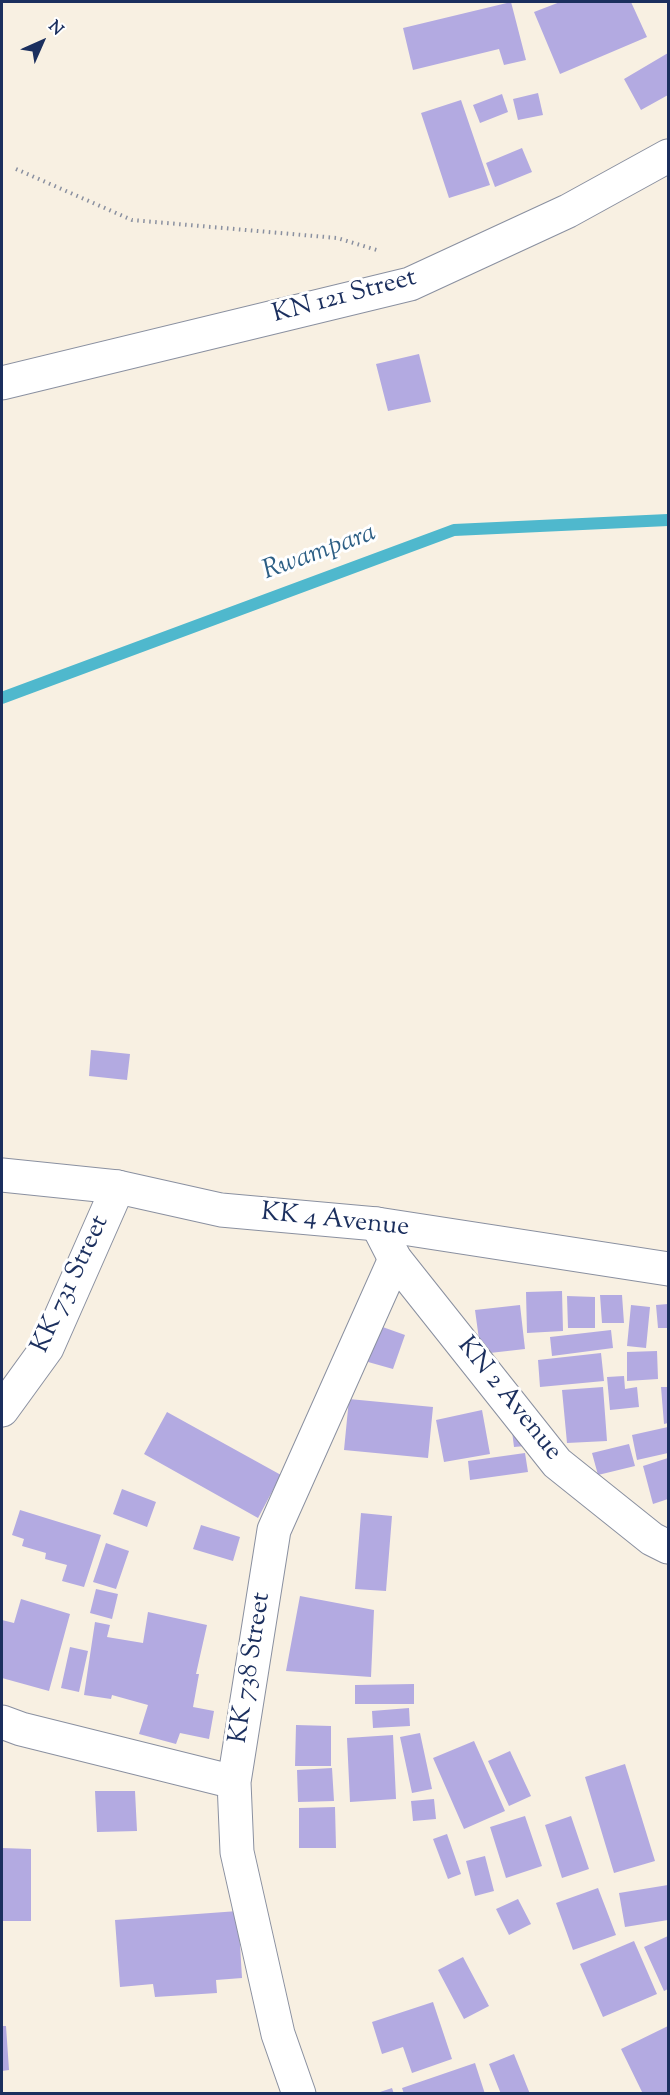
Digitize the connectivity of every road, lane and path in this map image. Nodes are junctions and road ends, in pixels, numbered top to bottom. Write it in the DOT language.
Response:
graph roads {
  1 [pos="669,156"];
  2 [pos="16,169"];
  3 [pos="440,271"];
  4 [pos="2,383"];
  5 [pos="2,1175"];
  6 [pos="118,1187"];
  7 [pos="377,1224"];
  8 [pos="395,1259"];
  9 [pos="669,1269"];
  10 [pos="2,1410"];
  11 [pos="669,1547"];
  12 [pos="2,1722"];
  13 [pos="234,1782"];
  14 [pos="299,2094"];
  1 -- 3 [label="street, KN 121 Street"];
  2 -- 3 [label="path"];
  3 -- 4 [label="street, KN 121 Street"];
  5 -- 6 [label="street, KK 4 Avenue"];
  6 -- 7 [label="street, KK 4 Avenue"];
  6 -- 10 [label="street, KK 731 Street"];
  7 -- 8 [label="street, KN 2 Avenue"];
  7 -- 9 [label="street, KK 4 Avenue"];
  8 -- 11 [label="street, KN 2 Avenue"];
  8 -- 13 [label="street, KK 738 Street"];
  12 -- 13 [label="street"];
  13 -- 14 [label="street, KK 738 Street"];
}
